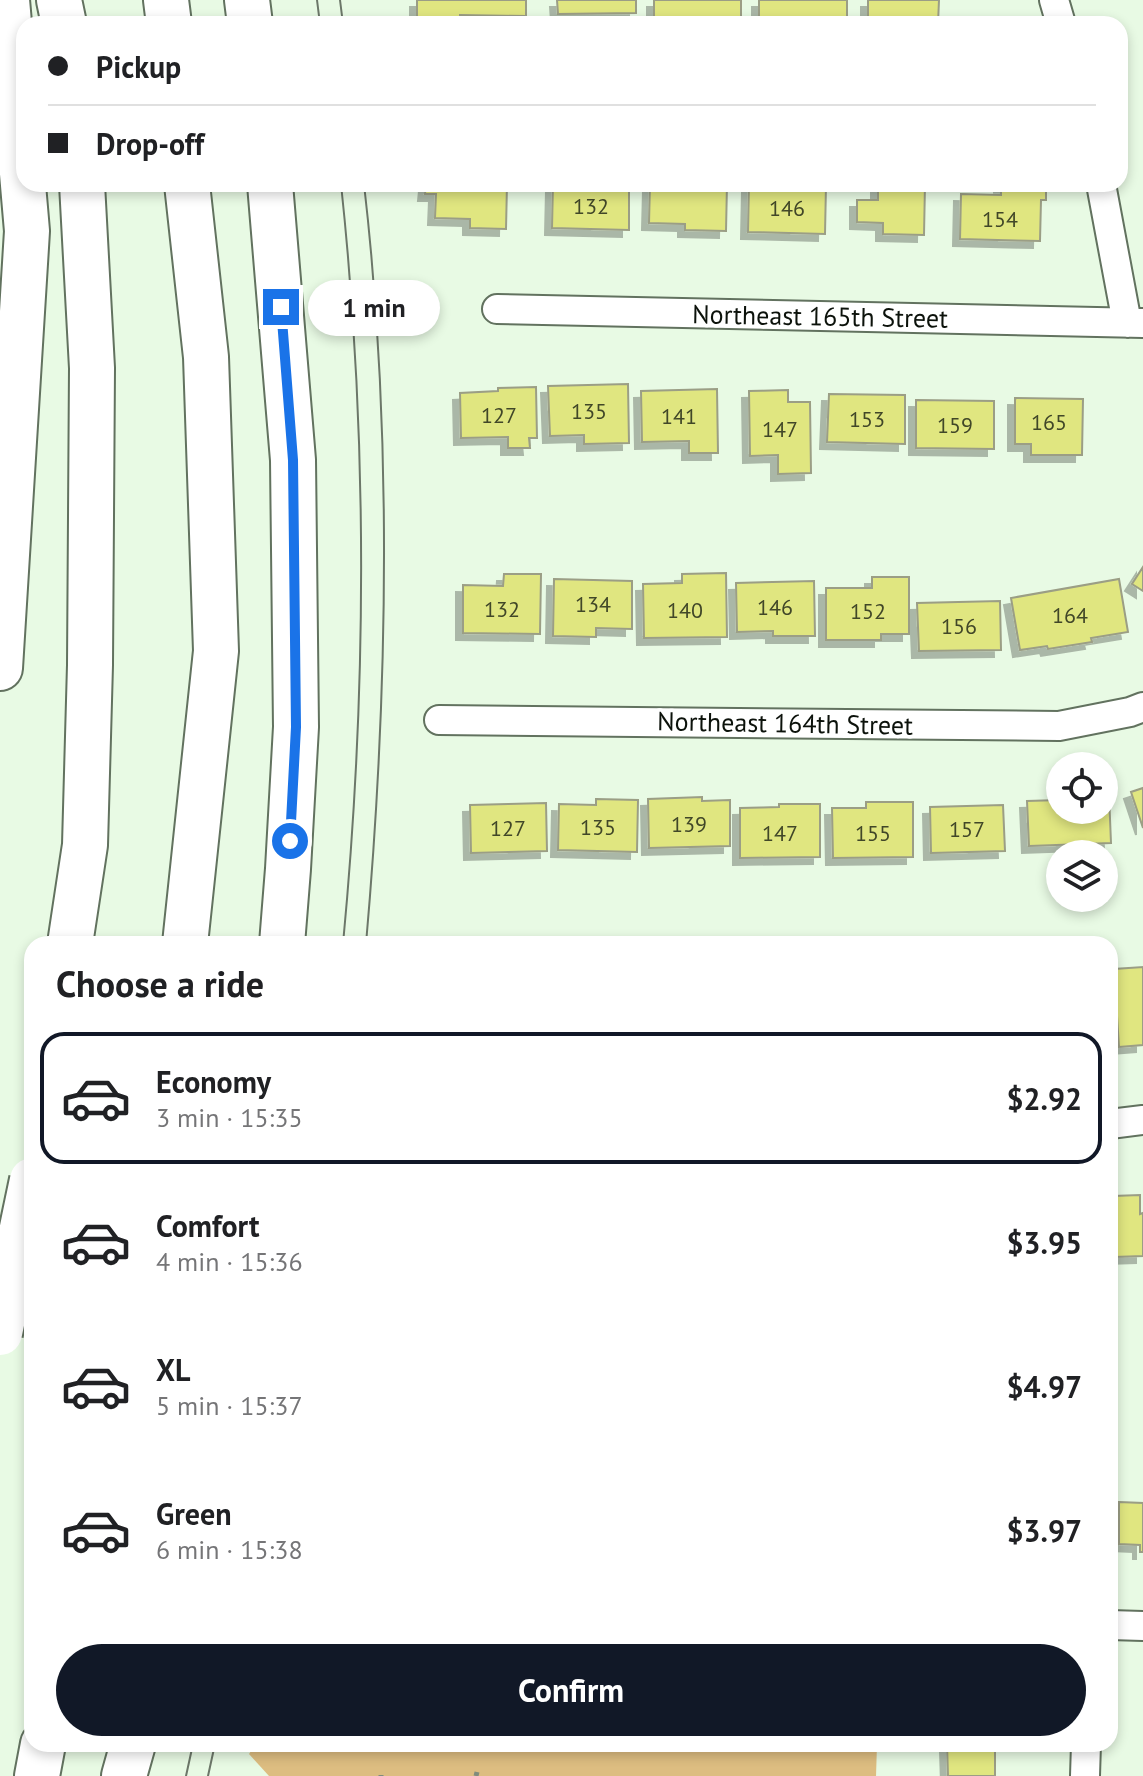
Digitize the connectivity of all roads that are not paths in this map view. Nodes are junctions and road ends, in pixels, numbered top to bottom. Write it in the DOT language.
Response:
graph roads {
  1 [pos="7,0"];
  2 [pos="16,104"];
  3 [pos="24,192"];
  4 [pos="82,192"];
  5 [pos="188,192"];
  6 [pos="271,192"];
  7 [pos="1103,192"];
  8 [pos="497,309"];
  9 [pos="1135,323"];
  10 [pos="0,668"];
  11 [pos="1137,710"];
  12 [pos="439,720"];
  13 [pos="71,936"];
  14 [pos="186,936"];
  15 [pos="283,936"];
  16 [pos="1143,1120"];
  17 [pos="1118,1123"];
  18 [pos="24,1218"];
  19 [pos="0,1333"];
  20 [pos="1118,1625"];
  21 [pos="1143,1626"];
  22 [pos="42,1752"];
  23 [pos="131,1752"];
  24 [pos="1086,1752"];
  25 [pos="37,1776"];
  26 [pos="124,1776"];
  27 [pos="1085,1776"];
  1 -- 2 [label="highway"];
  3 -- 10 [label="highway"];
  4 -- 13 [label="highway"];
  5 -- 14 [label="highway"];
  6 -- 15 [label="highway"];
  7 -- 9 [label="street"];
  8 -- 9 [label="street, Northeast 165th Street"];
  11 -- 12 [label="street, Northeast 164th Street"];
  16 -- 17 [label="street"];
  18 -- 19 [label="highway, bridge"];
  20 -- 21 [label="street"];
  22 -- 25 [label="highway"];
  23 -- 26 [label="highway"];
  24 -- 27 [label="street"];
}
